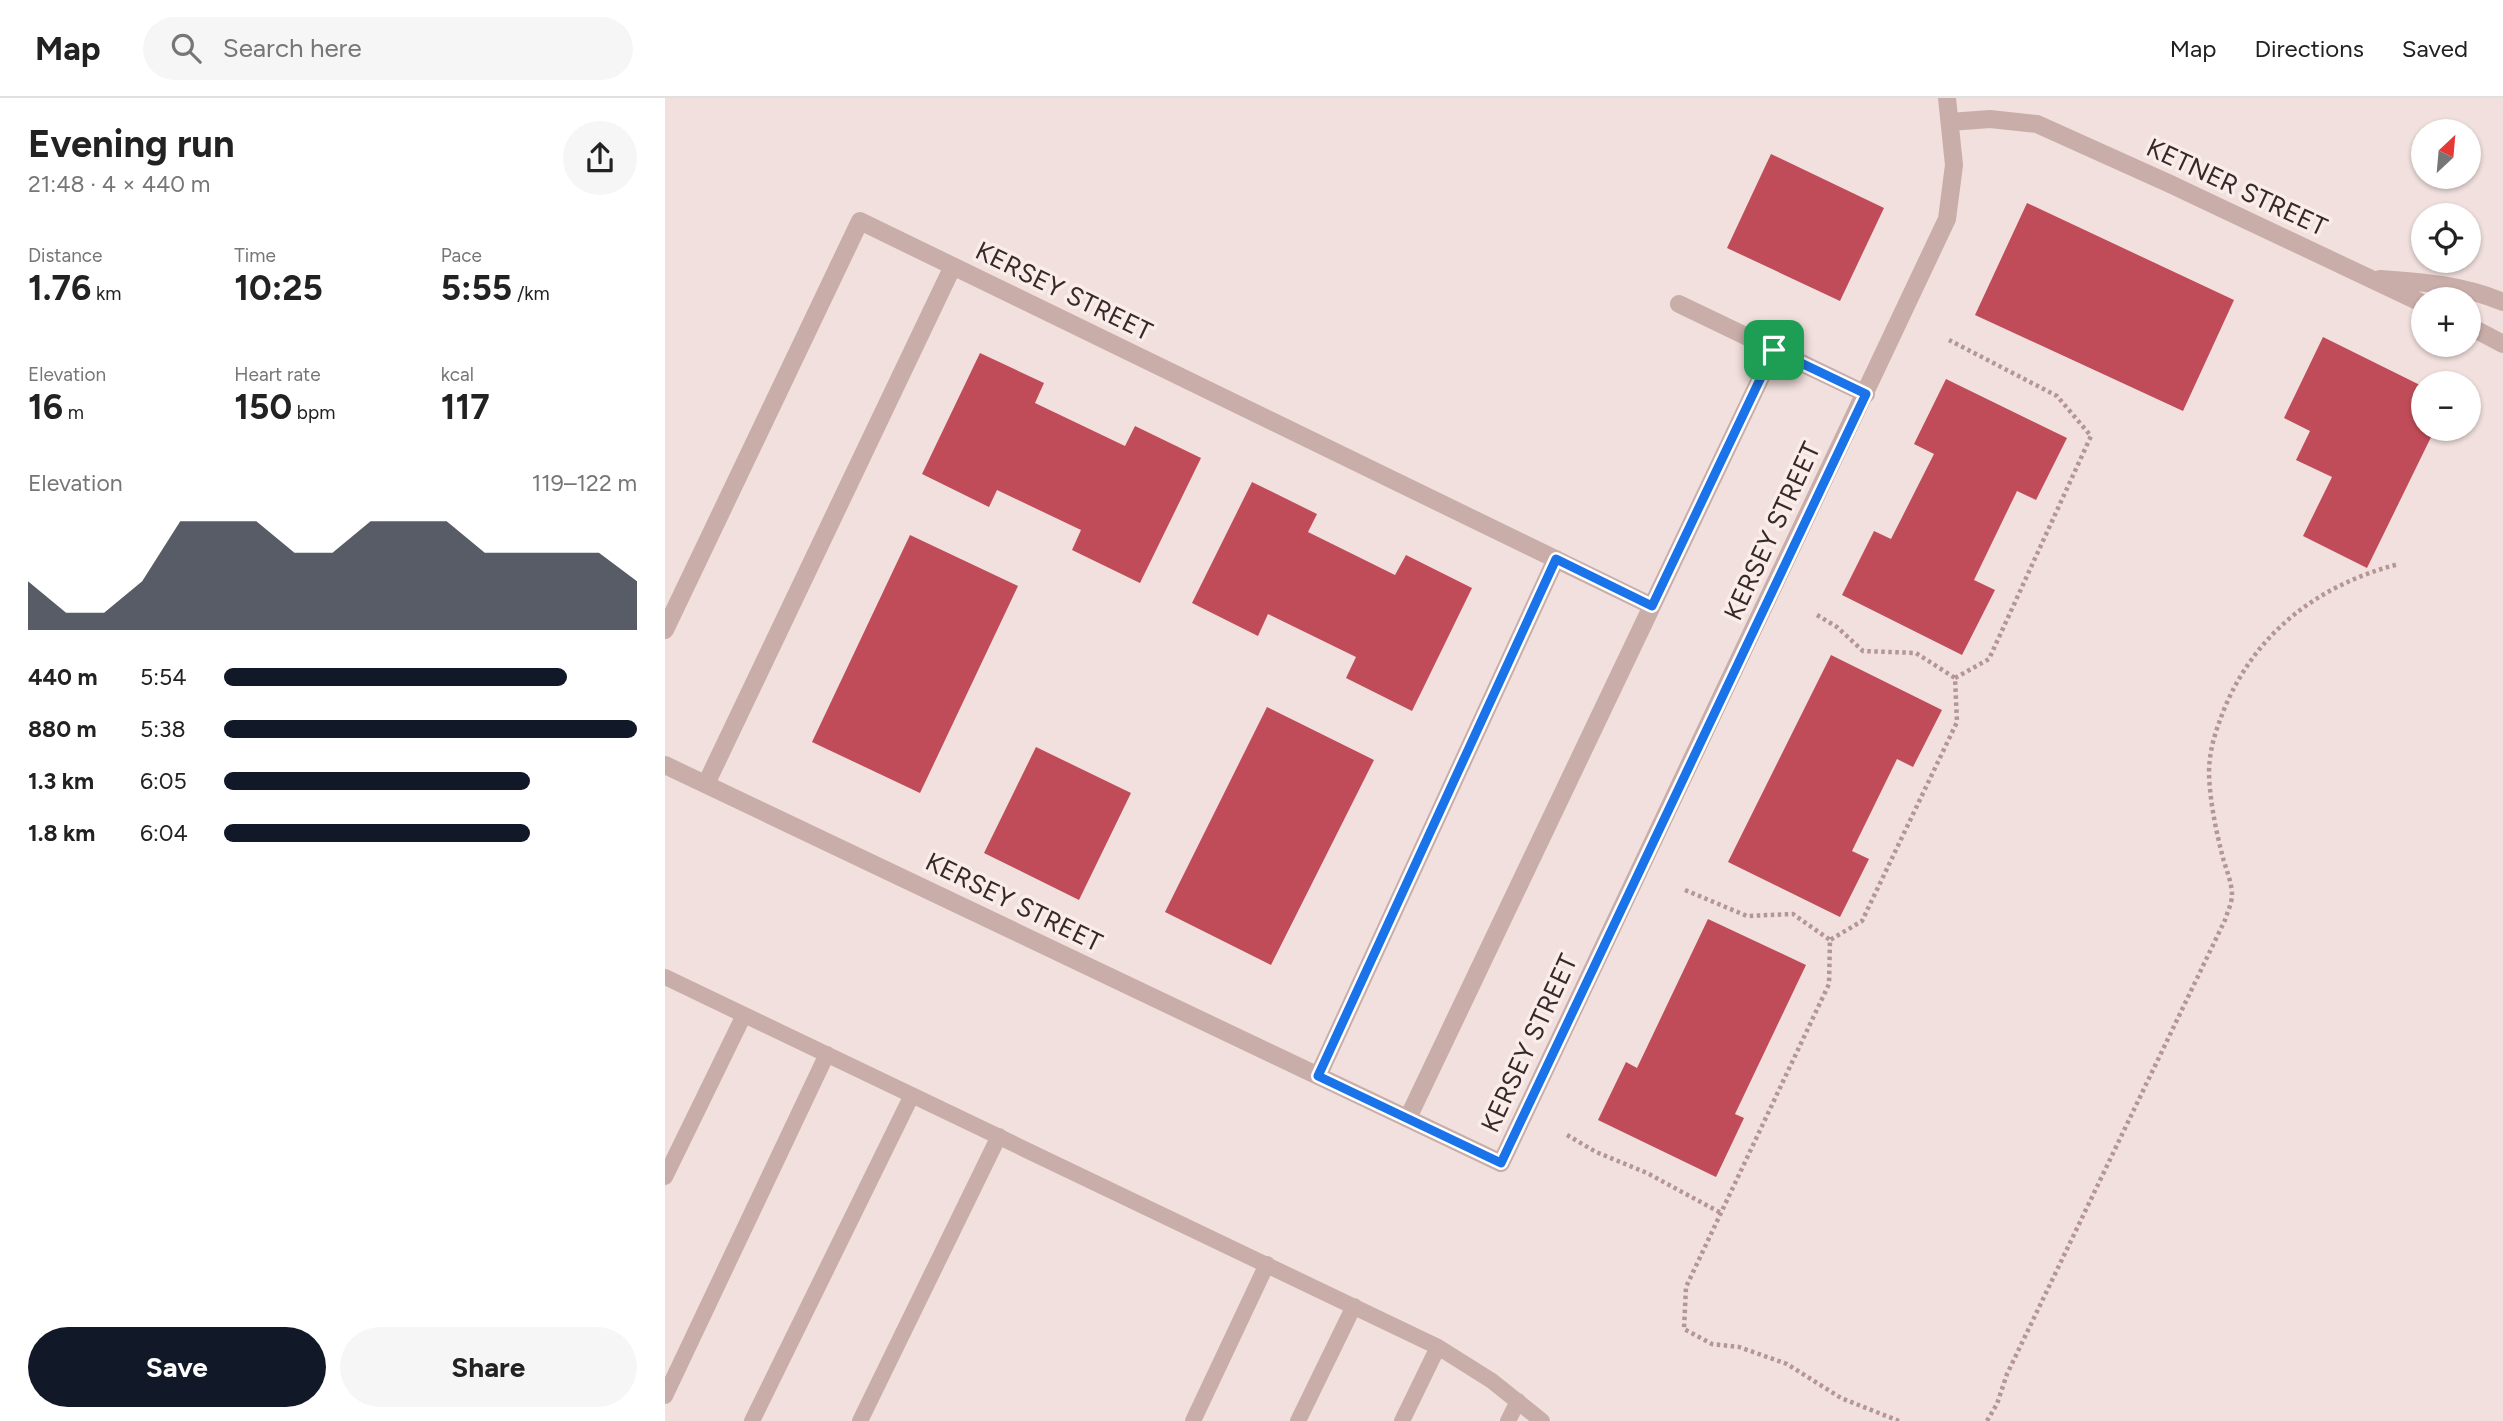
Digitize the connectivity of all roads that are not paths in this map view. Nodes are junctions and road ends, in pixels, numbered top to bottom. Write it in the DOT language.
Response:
graph roads {
  1 [pos="1947,98"];
  2 [pos="1950,122"];
  3 [pos="953,266"];
  4 [pos="2369,278"];
  5 [pos="2411,298"];
  6 [pos="2503,302"];
  7 [pos="1679,304"];
  8 [pos="2481,332"];
  9 [pos="2503,344"];
  10 [pos="1774,350"];
  11 [pos="1866,394"];
  12 [pos="1556,559"];
  13 [pos="1652,606"];
  14 [pos="665,630"];
  15 [pos="665,765"];
  16 [pos="706,784"];
  17 [pos="665,977"];
  18 [pos="744,1015"];
  19 [pos="827,1054"];
  20 [pos="1318,1076"];
  21 [pos="912,1095"];
  22 [pos="1408,1118"];
  23 [pos="999,1136"];
  24 [pos="665,1177"];
  25 [pos="1268,1264"];
  26 [pos="1354,1306"];
  27 [pos="1438,1347"];
  28 [pos="665,1396"];
  29 [pos="1518,1401"];
  30 [pos="752,1421"];
  31 [pos="860,1421"];
  32 [pos="1193,1421"];
  33 [pos="1298,1421"];
  34 [pos="1402,1421"];
  35 [pos="1508,1421"];
  36 [pos="1542,1421"];
  1 -- 2 [label="street, KERSEY STREET"];
  2 -- 4 [label="street, KETNER STREET"];
  2 -- 11 [label="street, KERSEY STREET"];
  3 -- 12 [label="street, KERSEY STREET"];
  3 -- 14 [label="street, KERSEY STREET"];
  3 -- 16 [label="street"];
  4 -- 5 [label="street"];
  4 -- 6 [label="street, KETNER STREET"];
  7 -- 10 [label="street"];
  8 -- 9 [label="street"];
  10 -- 11 [label="street"];
  10 -- 13 [label="street"];
  11 -- 22 [label="street, KERSEY STREET"];
  12 -- 13 [label="street, KERSEY STREET"];
  12 -- 20 [label="street"];
  13 -- 22 [label="street"];
  15 -- 16 [label="street, KERSEY STREET"];
  16 -- 20 [label="street, KERSEY STREET"];
  17 -- 18 [label="lane"];
  18 -- 19 [label="lane"];
  18 -- 24 [label="lane"];
  19 -- 21 [label="lane"];
  19 -- 28 [label="lane"];
  20 -- 22 [label="street, KERSEY STREET"];
  21 -- 23 [label="lane"];
  21 -- 30 [label="lane"];
  23 -- 25 [label="lane"];
  23 -- 31 [label="lane"];
  25 -- 26 [label="lane"];
  25 -- 32 [label="lane"];
  26 -- 27 [label="lane"];
  26 -- 33 [label="lane"];
  27 -- 29 [label="lane"];
  27 -- 34 [label="lane"];
  29 -- 35 [label="lane"];
  29 -- 36 [label="lane"];
}
